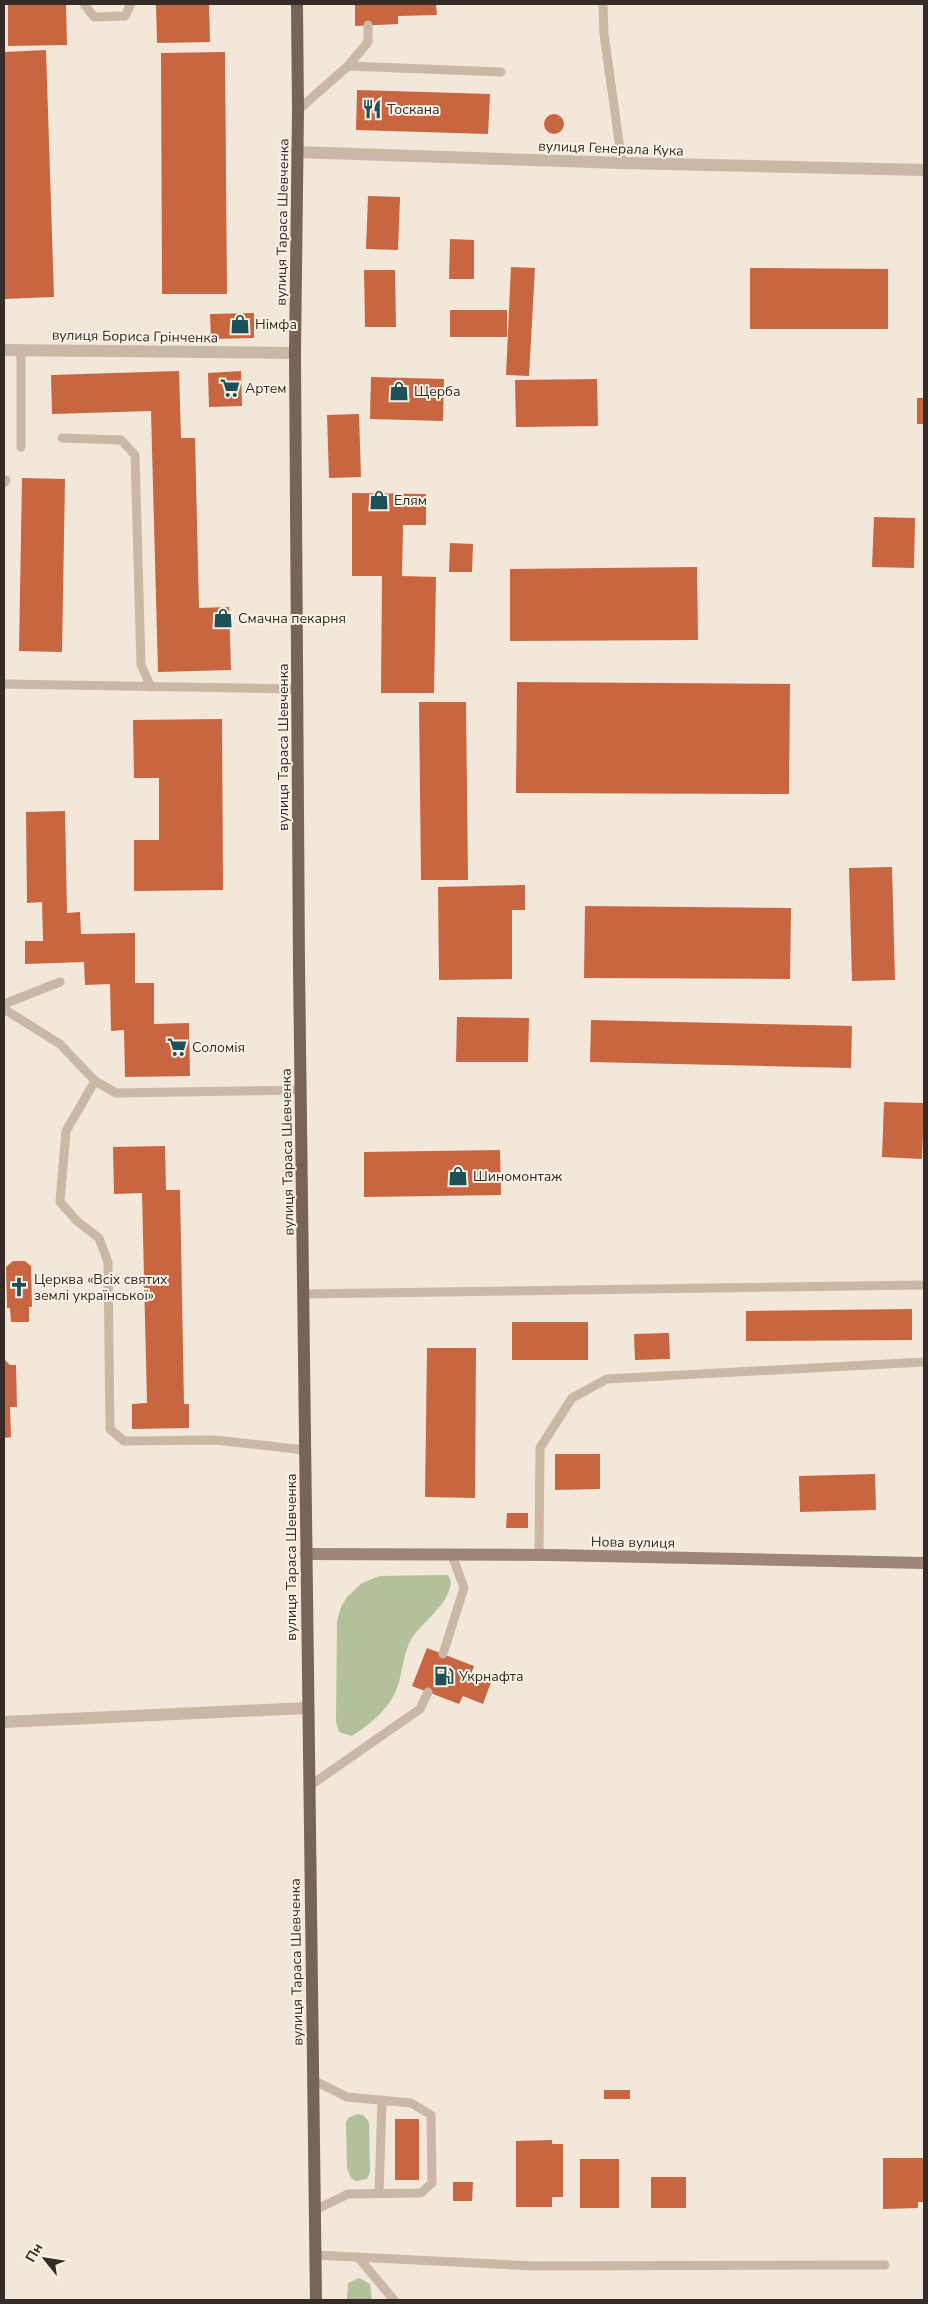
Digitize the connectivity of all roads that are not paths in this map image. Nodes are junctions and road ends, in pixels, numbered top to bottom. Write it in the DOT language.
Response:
graph roads {
  1 [pos="84,4"];
  2 [pos="130,4"];
  3 [pos="297,4"];
  4 [pos="603,4"];
  5 [pos="368,26"];
  6 [pos="348,66"];
  7 [pos="501,72"];
  8 [pos="298,110"];
  9 [pos="297,152"];
  10 [pos="622,163"];
  11 [pos="924,170"];
  12 [pos="4,350"];
  13 [pos="21,350"];
  14 [pos="296,353"];
  15 [pos="62,438"];
  16 [pos="21,447"];
  17 [pos="4,684"];
  18 [pos="151,687"];
  19 [pos="297,689"];
  20 [pos="60,982"];
  21 [pos="4,1004"];
  22 [pos="4,1009"];
  23 [pos="95,1081"];
  24 [pos="302,1090"];
  25 [pos="924,1285"];
  26 [pos="304,1294"];
  27 [pos="924,1362"];
  28 [pos="305,1450"];
  29 [pos="306,1554"];
  30 [pos="452,1555"];
  31 [pos="539,1555"];
  32 [pos="924,1563"];
  33 [pos="443,1654"];
  34 [pos="428,1692"];
  35 [pos="307,1708"];
  36 [pos="4,1722"];
  37 [pos="308,1787"];
  38 [pos="313,2080"];
  39 [pos="382,2100"];
  40 [pos="379,2193"];
  41 [pos="315,2210"];
  42 [pos="315,2255"];
  43 [pos="358,2258"];
  44 [pos="885,2265"];
  45 [pos="316,2300"];
  46 [pos="394,2300"];
  1 -- 2 [label="lane"];
  3 -- 8 [label="main road, вулиця Тараса Шевченка"];
  4 -- 10 [label="lane"];
  5 -- 6 [label="lane"];
  6 -- 7 [label="lane"];
  6 -- 8 [label="lane"];
  8 -- 9 [label="main road, вулиця Тараса Шевченка"];
  9 -- 10 [label="street, вулиця Генерала Кука"];
  9 -- 14 [label="main road, вулиця Тараса Шевченка"];
  10 -- 11 [label="street, вулиця Генерала Кука"];
  12 -- 13 [label="street, вулиця Бориса Грінченка"];
  13 -- 14 [label="street, вулиця Бориса Грінченка"];
  13 -- 16 [label="lane"];
  14 -- 19 [label="main road, вулиця Тараса Шевченка"];
  15 -- 18 [label="lane"];
  17 -- 18 [label="lane"];
  18 -- 19 [label="lane"];
  19 -- 24 [label="main road, вулиця Тараса Шевченка"];
  20 -- 21 [label="lane"];
  22 -- 23 [label="lane"];
  23 -- 24 [label="lane"];
  23 -- 28 [label="lane"];
  24 -- 26 [label="main road, вулиця Тараса Шевченка"];
  25 -- 26 [label="lane"];
  26 -- 28 [label="main road, вулиця Тараса Шевченка"];
  27 -- 31 [label="lane"];
  28 -- 29 [label="main road, вулиця Тараса Шевченка"];
  29 -- 30 [label="street, Нова вулиця"];
  29 -- 35 [label="main road, вулиця Тараса Шевченка"];
  30 -- 31 [label="street, Нова вулиця"];
  30 -- 33 [label="lane"];
  31 -- 32 [label="street, Нова вулиця"];
  34 -- 37 [label="lane"];
  35 -- 36 [label="street"];
  35 -- 37 [label="main road, вулиця Тараса Шевченка"];
  37 -- 38 [label="main road, вулиця Тараса Шевченка"];
  38 -- 39 [label="lane"];
  38 -- 41 [label="main road, вулиця Тараса Шевченка"];
  39 -- 40 [label="lane"];
  39 -- 40 [label="lane"];
  40 -- 41 [label="lane"];
  41 -- 42 [label="main road, вулиця Тараса Шевченка"];
  42 -- 43 [label="lane"];
  42 -- 45 [label="main road, вулиця Тараса Шевченка"];
  43 -- 44 [label="lane"];
  43 -- 46 [label="lane"];
}
